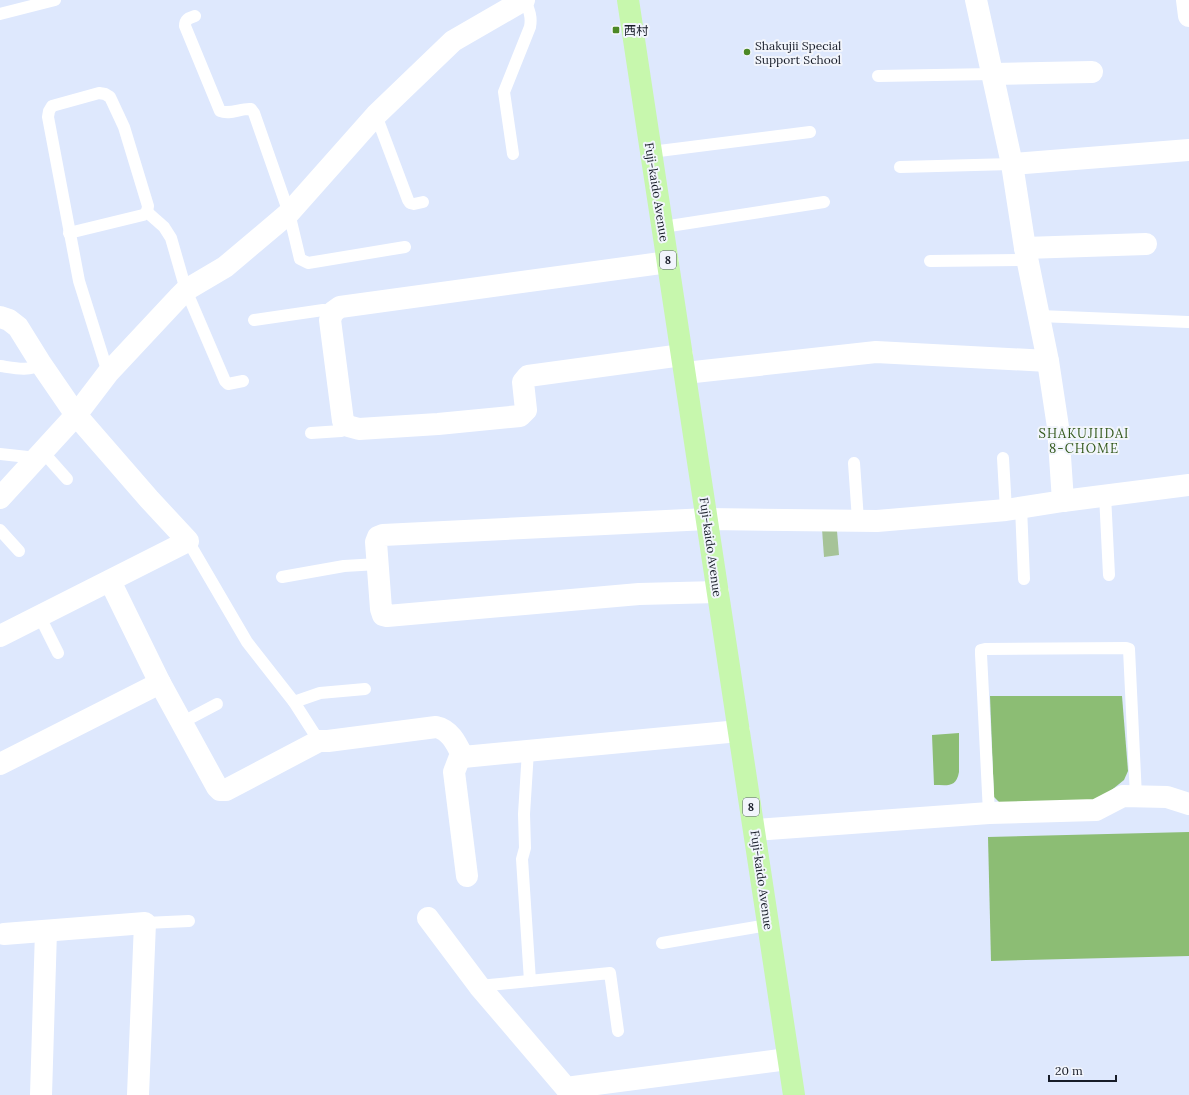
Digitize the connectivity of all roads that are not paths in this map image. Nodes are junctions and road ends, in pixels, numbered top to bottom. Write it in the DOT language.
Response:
graph roads {
  1 [pos="55,0"];
  2 [pos="525,0"];
  3 [pos="628,0"];
  4 [pos="976,0"];
  5 [pos="1187,0"];
  6 [pos="0,14"];
  7 [pos="195,16"];
  8 [pos="1189,16"];
  9 [pos="1092,72"];
  10 [pos="993,74"];
  11 [pos="878,76"];
  12 [pos="376,115"];
  13 [pos="810,132"];
  14 [pos="1189,150"];
  15 [pos="651,152"];
  16 [pos="513,154"];
  17 [pos="1012,164"];
  18 [pos="900,167"];
  19 [pos="423,202"];
  20 [pos="824,202"];
  21 [pos="147,212"];
  22 [pos="289,213"];
  23 [pos="663,227"];
  24 [pos="69,233"];
  25 [pos="1146,244"];
  26 [pos="405,247"];
  27 [pos="1026,254"];
  28 [pos="930,261"];
  29 [pos="668,262"];
  30 [pos="186,290"];
  31 [pos="333,312"];
  32 [pos="1039,316"];
  33 [pos="0,317"];
  34 [pos="254,320"];
  35 [pos="1188,322"];
  36 [pos="1048,361"];
  37 [pos="41,364"];
  38 [pos="683,364"];
  39 [pos="0,366"];
  40 [pos="108,373"];
  41 [pos="243,382"];
  42 [pos="76,415"];
  43 [pos="348,426"];
  44 [pos="312,433"];
  45 [pos="0,454"];
  46 [pos="40,455"];
  47 [pos="1003,458"];
  48 [pos="854,463"];
  49 [pos="68,479"];
  50 [pos="1189,485"];
  51 [pos="1105,495"];
  52 [pos="0,498"];
  53 [pos="1063,501"];
  54 [pos="1013,509"];
  55 [pos="707,519"];
  56 [pos="858,520"];
  57 [pos="0,530"];
  58 [pos="188,541"];
  59 [pos="19,551"];
  60 [pos="378,564"];
  61 [pos="1109,575"];
  62 [pos="282,577"];
  63 [pos="1024,579"];
  64 [pos="110,581"];
  65 [pos="718,592"];
  66 [pos="39,615"];
  67 [pos="0,636"];
  68 [pos="58,653"];
  69 [pos="160,683"];
  70 [pos="365,689"];
  71 [pos="294,702"];
  72 [pos="217,704"];
  73 [pos="181,723"];
  74 [pos="739,731"];
  75 [pos="319,741"];
  76 [pos="528,751"];
  77 [pos="463,757"];
  78 [pos="0,764"];
  79 [pos="1136,797"];
  80 [pos="1189,804"];
  81 [pos="989,813"];
  82 [pos="754,830"];
  83 [pos="467,876"];
  84 [pos="428,918"];
  85 [pos="189,921"];
  86 [pos="145,923"];
  87 [pos="768,925"];
  88 [pos="46,931"];
  89 [pos="2,935"];
  90 [pos="662,943"];
  91 [pos="530,981"];
  92 [pos="479,986"];
  93 [pos="618,1031"];
  94 [pos="788,1059"];
  95 [pos="41,1095"];
  96 [pos="138,1095"];
  97 [pos="794,1095"];
  1 -- 6 [label="lane"];
  2 -- 12 [label="street"];
  2 -- 16 [label="lane"];
  3 -- 15 [label="main road, Fuji-kaido Avenue / 8"];
  4 -- 10 [label="street"];
  5 -- 8 [label="street"];
  7 -- 22 [label="lane"];
  9 -- 10 [label="street"];
  10 -- 11 [label="lane"];
  10 -- 17 [label="street"];
  12 -- 19 [label="lane"];
  12 -- 22 [label="street"];
  13 -- 15 [label="lane"];
  14 -- 17 [label="street"];
  15 -- 23 [label="main road, Fuji-kaido Avenue / 8"];
  17 -- 18 [label="lane"];
  17 -- 27 [label="street"];
  20 -- 23 [label="lane"];
  21 -- 24 [label="lane"];
  21 -- 24 [label="lane"];
  21 -- 30 [label="lane"];
  22 -- 26 [label="lane"];
  22 -- 30 [label="street"];
  23 -- 29 [label="main road, Fuji-kaido Avenue / 8"];
  24 -- 40 [label="lane"];
  25 -- 27 [label="street"];
  27 -- 28 [label="lane"];
  27 -- 32 [label="street"];
  29 -- 31 [label="street"];
  29 -- 38 [label="main road, Fuji-kaido Avenue / 8"];
  30 -- 40 [label="street"];
  30 -- 41 [label="lane"];
  31 -- 34 [label="lane"];
  31 -- 43 [label="street"];
  32 -- 35 [label="lane"];
  32 -- 36 [label="street"];
  33 -- 37 [label="street"];
  36 -- 38 [label="street"];
  36 -- 53 [label="street"];
  37 -- 39 [label="lane"];
  37 -- 42 [label="street"];
  38 -- 43 [label="street"];
  38 -- 55 [label="main road, Fuji-kaido Avenue / 8"];
  40 -- 42 [label="street"];
  42 -- 46 [label="street"];
  42 -- 58 [label="street"];
  43 -- 44 [label="lane"];
  45 -- 46 [label="lane"];
  46 -- 49 [label="lane"];
  46 -- 52 [label="street"];
  47 -- 54 [label="lane"];
  48 -- 56 [label="lane"];
  50 -- 51 [label="street"];
  51 -- 53 [label="street"];
  51 -- 61 [label="lane"];
  53 -- 54 [label="street"];
  54 -- 56 [label="street"];
  54 -- 63 [label="lane"];
  55 -- 56 [label="street"];
  55 -- 60 [label="street"];
  55 -- 65 [label="main road, Fuji-kaido Avenue / 8"];
  57 -- 59 [label="lane"];
  58 -- 64 [label="street"];
  58 -- 71 [label="lane"];
  60 -- 62 [label="lane"];
  60 -- 65 [label="street"];
  64 -- 66 [label="street"];
  64 -- 69 [label="street"];
  65 -- 74 [label="main road, Fuji-kaido Avenue / 8"];
  66 -- 67 [label="street"];
  66 -- 68 [label="lane"];
  69 -- 73 [label="street"];
  69 -- 78 [label="street"];
  70 -- 71 [label="lane"];
  71 -- 75 [label="lane"];
  72 -- 73 [label="lane"];
  73 -- 75 [label="street"];
  74 -- 76 [label="street"];
  74 -- 82 [label="main road, Fuji-kaido Avenue / 8"];
  75 -- 77 [label="street"];
  76 -- 77 [label="street"];
  76 -- 91 [label="lane"];
  77 -- 83 [label="street"];
  79 -- 80 [label="street"];
  79 -- 81 [label="street"];
  79 -- 81 [label="lane"];
  81 -- 82 [label="street"];
  82 -- 87 [label="main road, Fuji-kaido Avenue / 8"];
  84 -- 92 [label="street"];
  85 -- 86 [label="lane"];
  86 -- 88 [label="street"];
  86 -- 96 [label="street"];
  87 -- 90 [label="lane"];
  87 -- 94 [label="main road, Fuji-kaido Avenue / 8"];
  88 -- 89 [label="street"];
  88 -- 95 [label="street"];
  91 -- 92 [label="lane"];
  91 -- 93 [label="lane"];
  92 -- 94 [label="street"];
  94 -- 97 [label="main road, Fuji-kaido Avenue / 8"];
}
